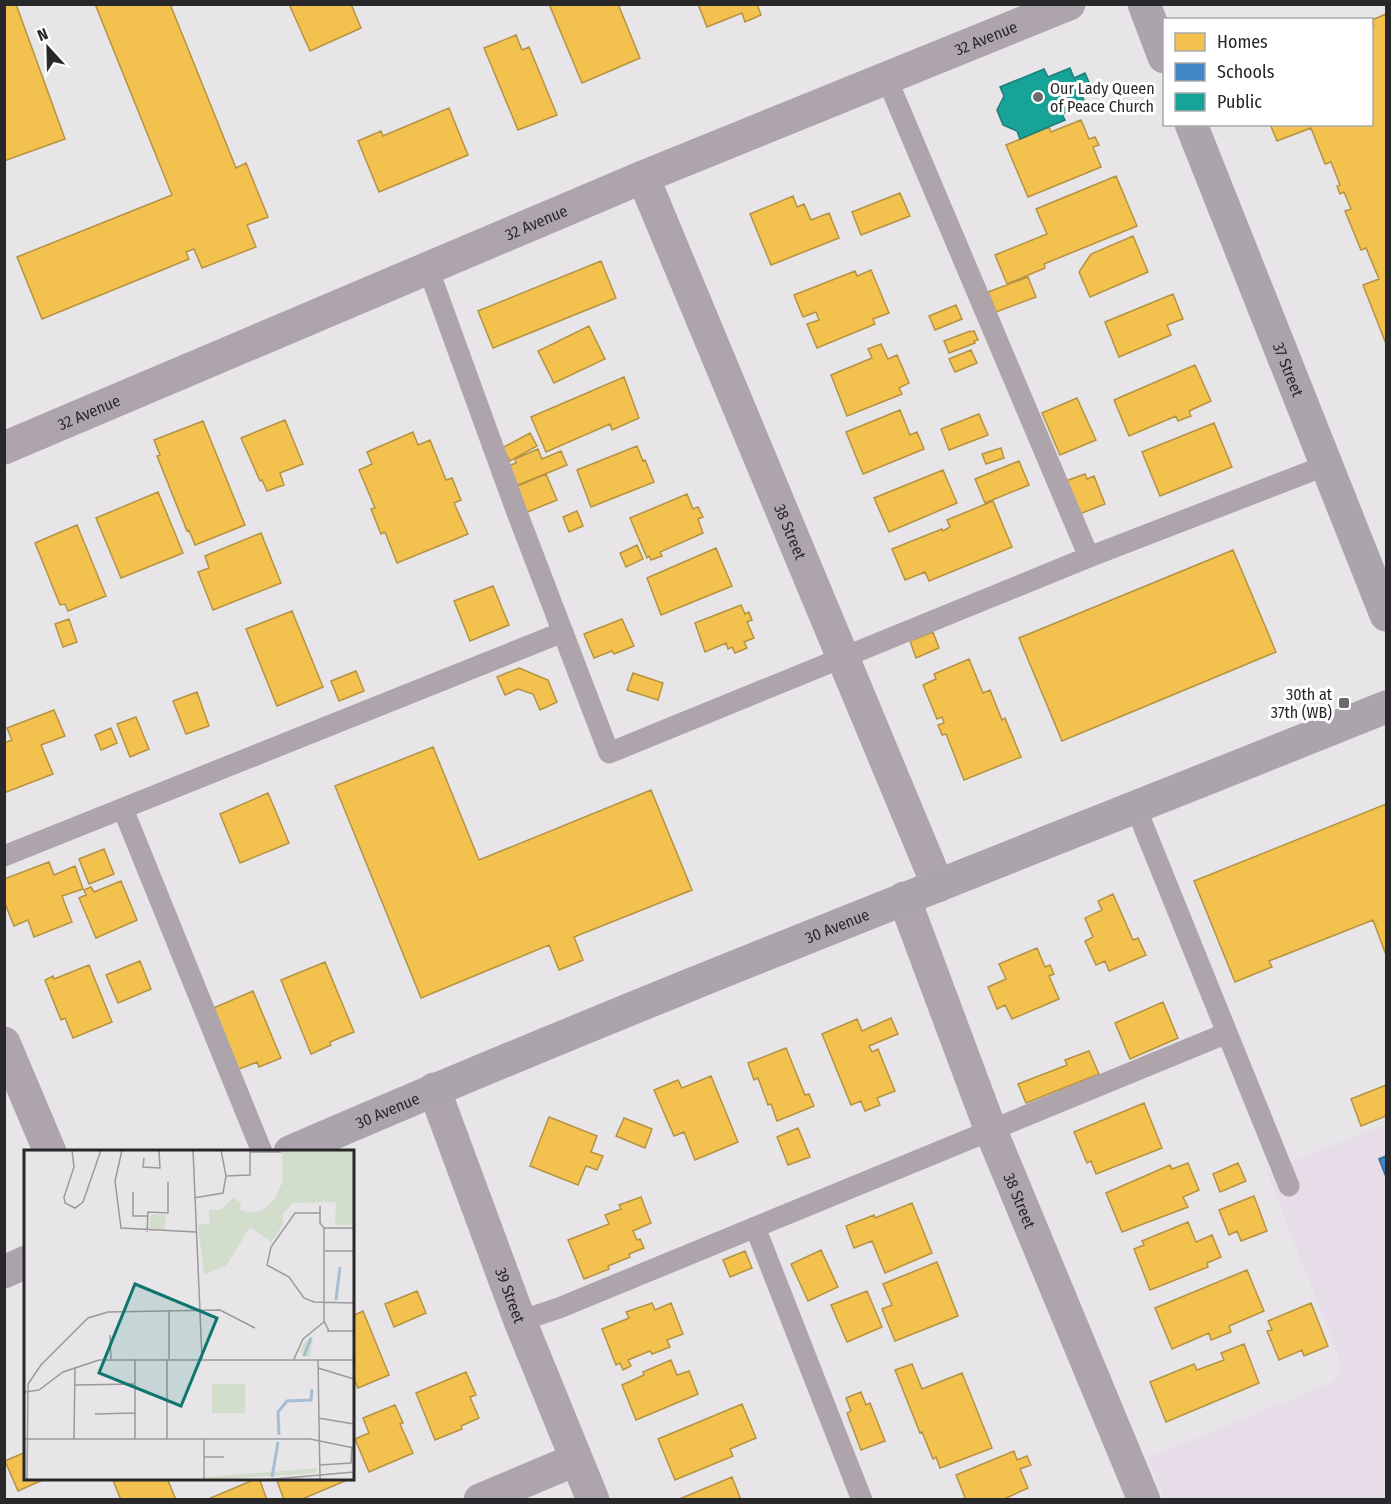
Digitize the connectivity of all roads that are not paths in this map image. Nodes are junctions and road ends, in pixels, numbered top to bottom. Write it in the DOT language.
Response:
graph roads {
  1 [pos="1069,4"];
  2 [pos="1144,4"];
  3 [pos="1163,54"];
  4 [pos="887,79"];
  5 [pos="1192,126"];
  6 [pos="643,177"];
  7 [pos="428,268"];
  8 [pos="4,448"];
  9 [pos="1327,465"];
  10 [pos="1089,557"];
  11 [pos="1386,615"];
  12 [pos="563,632"];
  13 [pos="843,657"];
  14 [pos="1386,707"];
  15 [pos="1136,808"];
  16 [pos="123,809"];
  17 [pos="4,856"];
  18 [pos="938,886"];
  19 [pos="904,898"];
  20 [pos="1227,1033"];
  21 [pos="4,1043"];
  22 [pos="434,1089"];
  23 [pos="991,1131"];
  24 [pos="49,1150"];
  25 [pos="261,1150"];
  26 [pos="295,1150"];
  27 [pos="1289,1186"];
  28 [pos="755,1227"];
  29 [pos="24,1263"];
  30 [pos="4,1272"];
  31 [pos="520,1321"];
  32 [pos="576,1460"];
  33 [pos="480,1500"];
  34 [pos="593,1500"];
  35 [pos="862,1500"];
  36 [pos="1144,1500"];
  1 -- 4 [label="street, 32 Avenue"];
  2 -- 3 [label="street"];
  4 -- 6 [label="street, 32 Avenue"];
  4 -- 10 [label="lane"];
  5 -- 9 [label="street, 37 Street"];
  6 -- 7 [label="street, 32 Avenue"];
  6 -- 13 [label="street, 38 Street"];
  7 -- 8 [label="street, 32 Avenue"];
  7 -- 12 [label="lane"];
  9 -- 10 [label="lane"];
  9 -- 11 [label="street, 37 Street"];
  10 -- 13 [label="lane"];
  12 -- 13 [label="lane"];
  12 -- 16 [label="lane"];
  13 -- 18 [label="street, 38 Street"];
  14 -- 15 [label="street, 30 Avenue"];
  15 -- 18 [label="street, 30 Avenue"];
  15 -- 20 [label="lane"];
  16 -- 17 [label="lane"];
  16 -- 25 [label="lane"];
  18 -- 19 [label="street, 30 Avenue"];
  19 -- 22 [label="street, 30 Avenue"];
  19 -- 23 [label="street, 38 Street"];
  20 -- 23 [label="lane"];
  20 -- 27 [label="lane"];
  21 -- 24 [label="street"];
  22 -- 26 [label="street, 30 Avenue"];
  22 -- 31 [label="street, 39 Street"];
  23 -- 28 [label="lane"];
  23 -- 36 [label="street, 38 Street"];
  28 -- 31 [label="lane"];
  28 -- 35 [label="lane"];
  29 -- 30 [label="street"];
  31 -- 32 [label="street, 39 Street"];
  32 -- 33 [label="street"];
  32 -- 34 [label="street, 39 Street"];
}
